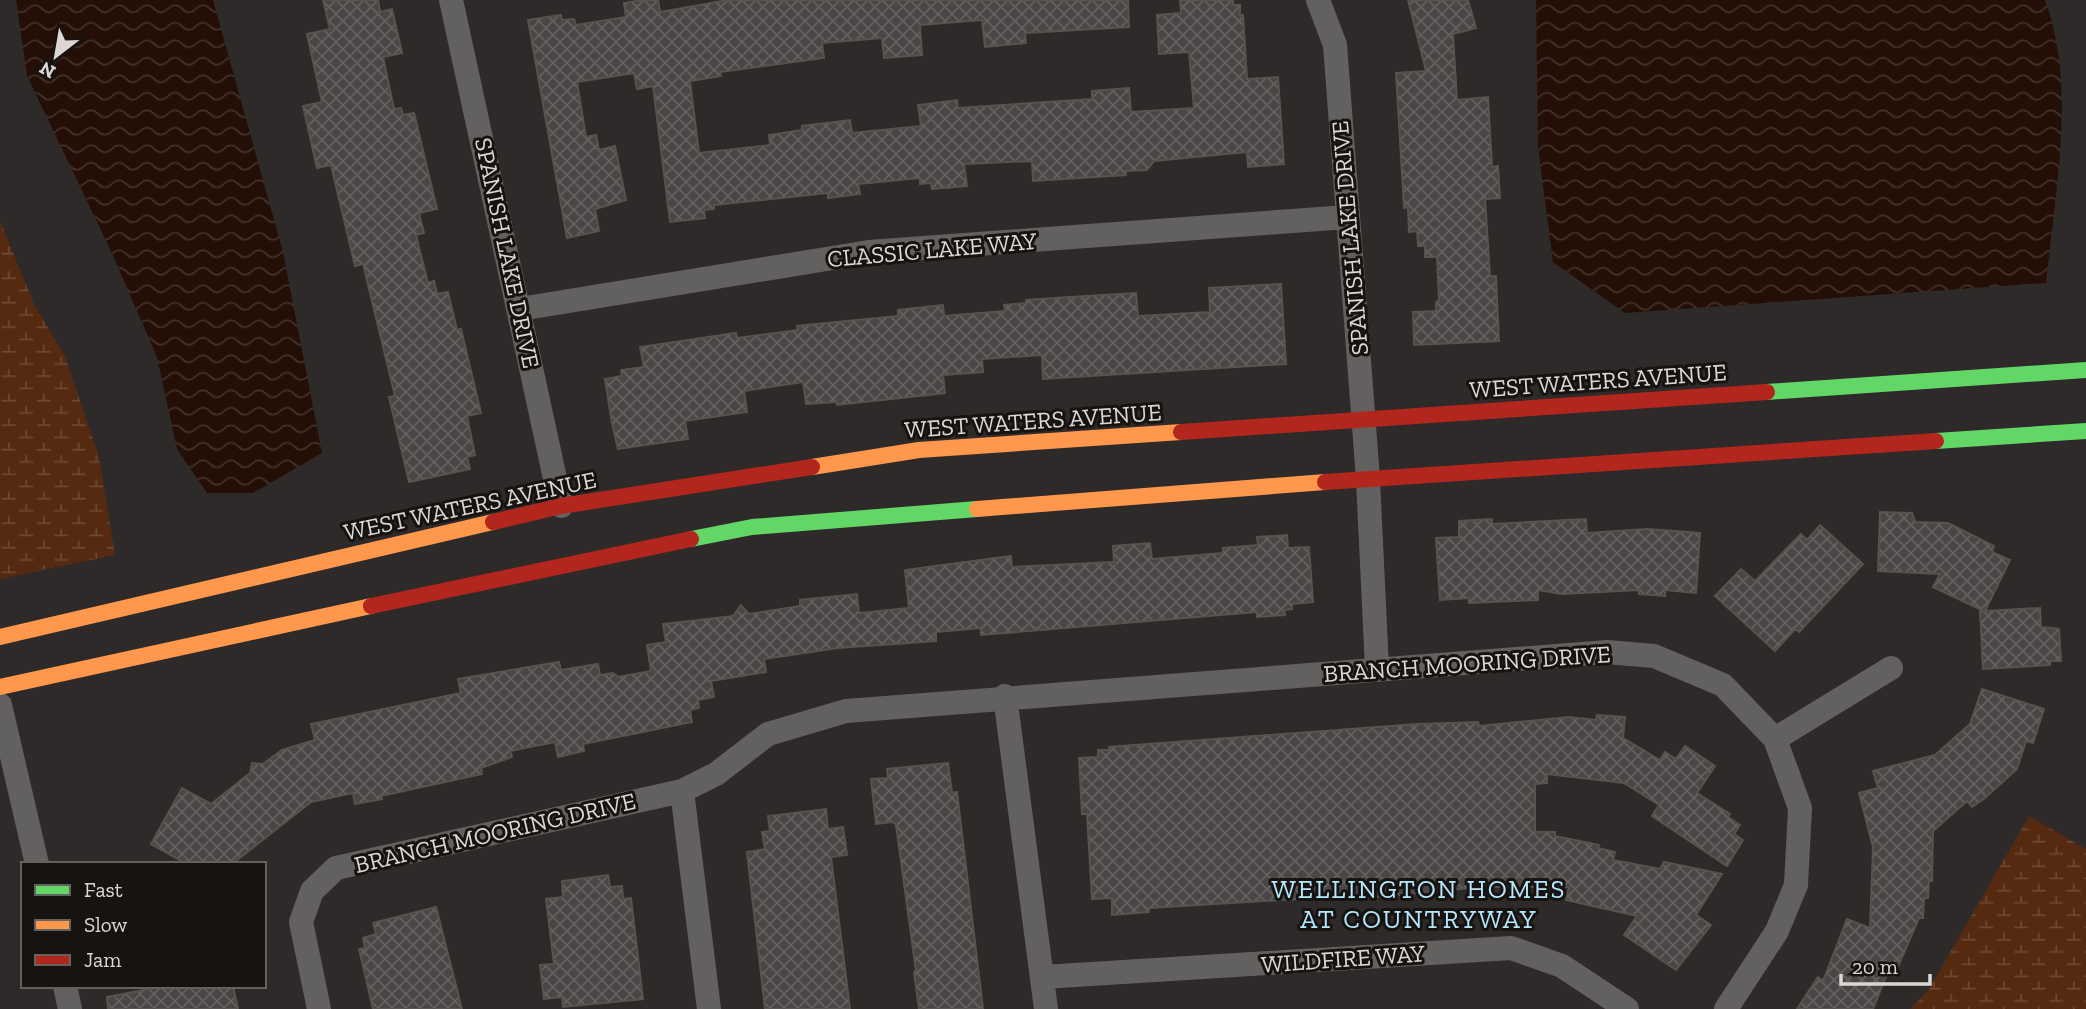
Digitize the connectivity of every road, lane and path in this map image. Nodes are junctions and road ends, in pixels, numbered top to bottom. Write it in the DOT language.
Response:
graph roads {
  1 [pos="451,0"];
  2 [pos="1318,0"];
  3 [pos="1347,217"];
  4 [pos="520,309"];
  5 [pos="2086,370"];
  6 [pos="1364,422"];
  7 [pos="2086,431"];
  8 [pos="1368,479"];
  9 [pos="561,506"];
  10 [pos="0,637"];
  11 [pos="1891,668"];
  12 [pos="1377,669"];
  13 [pos="0,687"];
  14 [pos="1005,696"];
  15 [pos="0,705"];
  16 [pos="1774,739"];
  17 [pos="682,791"];
  18 [pos="37,862"];
  19 [pos="1043,977"];
  20 [pos="65,988"];
  21 [pos="70,1009"];
  22 [pos="319,1009"];
  23 [pos="709,1009"];
  24 [pos="1046,1009"];
  25 [pos="1627,1009"];
  26 [pos="1726,1009"];
  1 -- 4 [label="street, SPANISH LAKE DRIVE"];
  2 -- 3 [label="street, SPANISH LAKE DRIVE"];
  3 -- 4 [label="street, CLASSIC LAKE WAY"];
  3 -- 6 [label="street, SPANISH LAKE DRIVE"];
  4 -- 9 [label="street, SPANISH LAKE DRIVE"];
  5 -- 6 [label="street, WEST WATERS AVENUE"];
  6 -- 8 [label="street, SPANISH LAKE DRIVE"];
  6 -- 9 [label="street, WEST WATERS AVENUE"];
  7 -- 8 [label="street"];
  8 -- 12 [label="street, SPANISH LAKE DRIVE"];
  8 -- 13 [label="street"];
  9 -- 10 [label="street, WEST WATERS AVENUE"];
  11 -- 16 [label="street"];
  12 -- 14 [label="street, BRANCH MOORING DRIVE"];
  12 -- 16 [label="street, BRANCH MOORING DRIVE"];
  14 -- 17 [label="street, BRANCH MOORING DRIVE"];
  14 -- 19 [label="street"];
  15 -- 18 [label="street"];
  16 -- 26 [label="street, BRANCH MOORING DRIVE"];
  17 -- 22 [label="street, BRANCH MOORING DRIVE"];
  17 -- 23 [label="street"];
  19 -- 24 [label="street"];
  19 -- 25 [label="street, WILDFIRE WAY"];
  20 -- 21 [label="street"];
}
